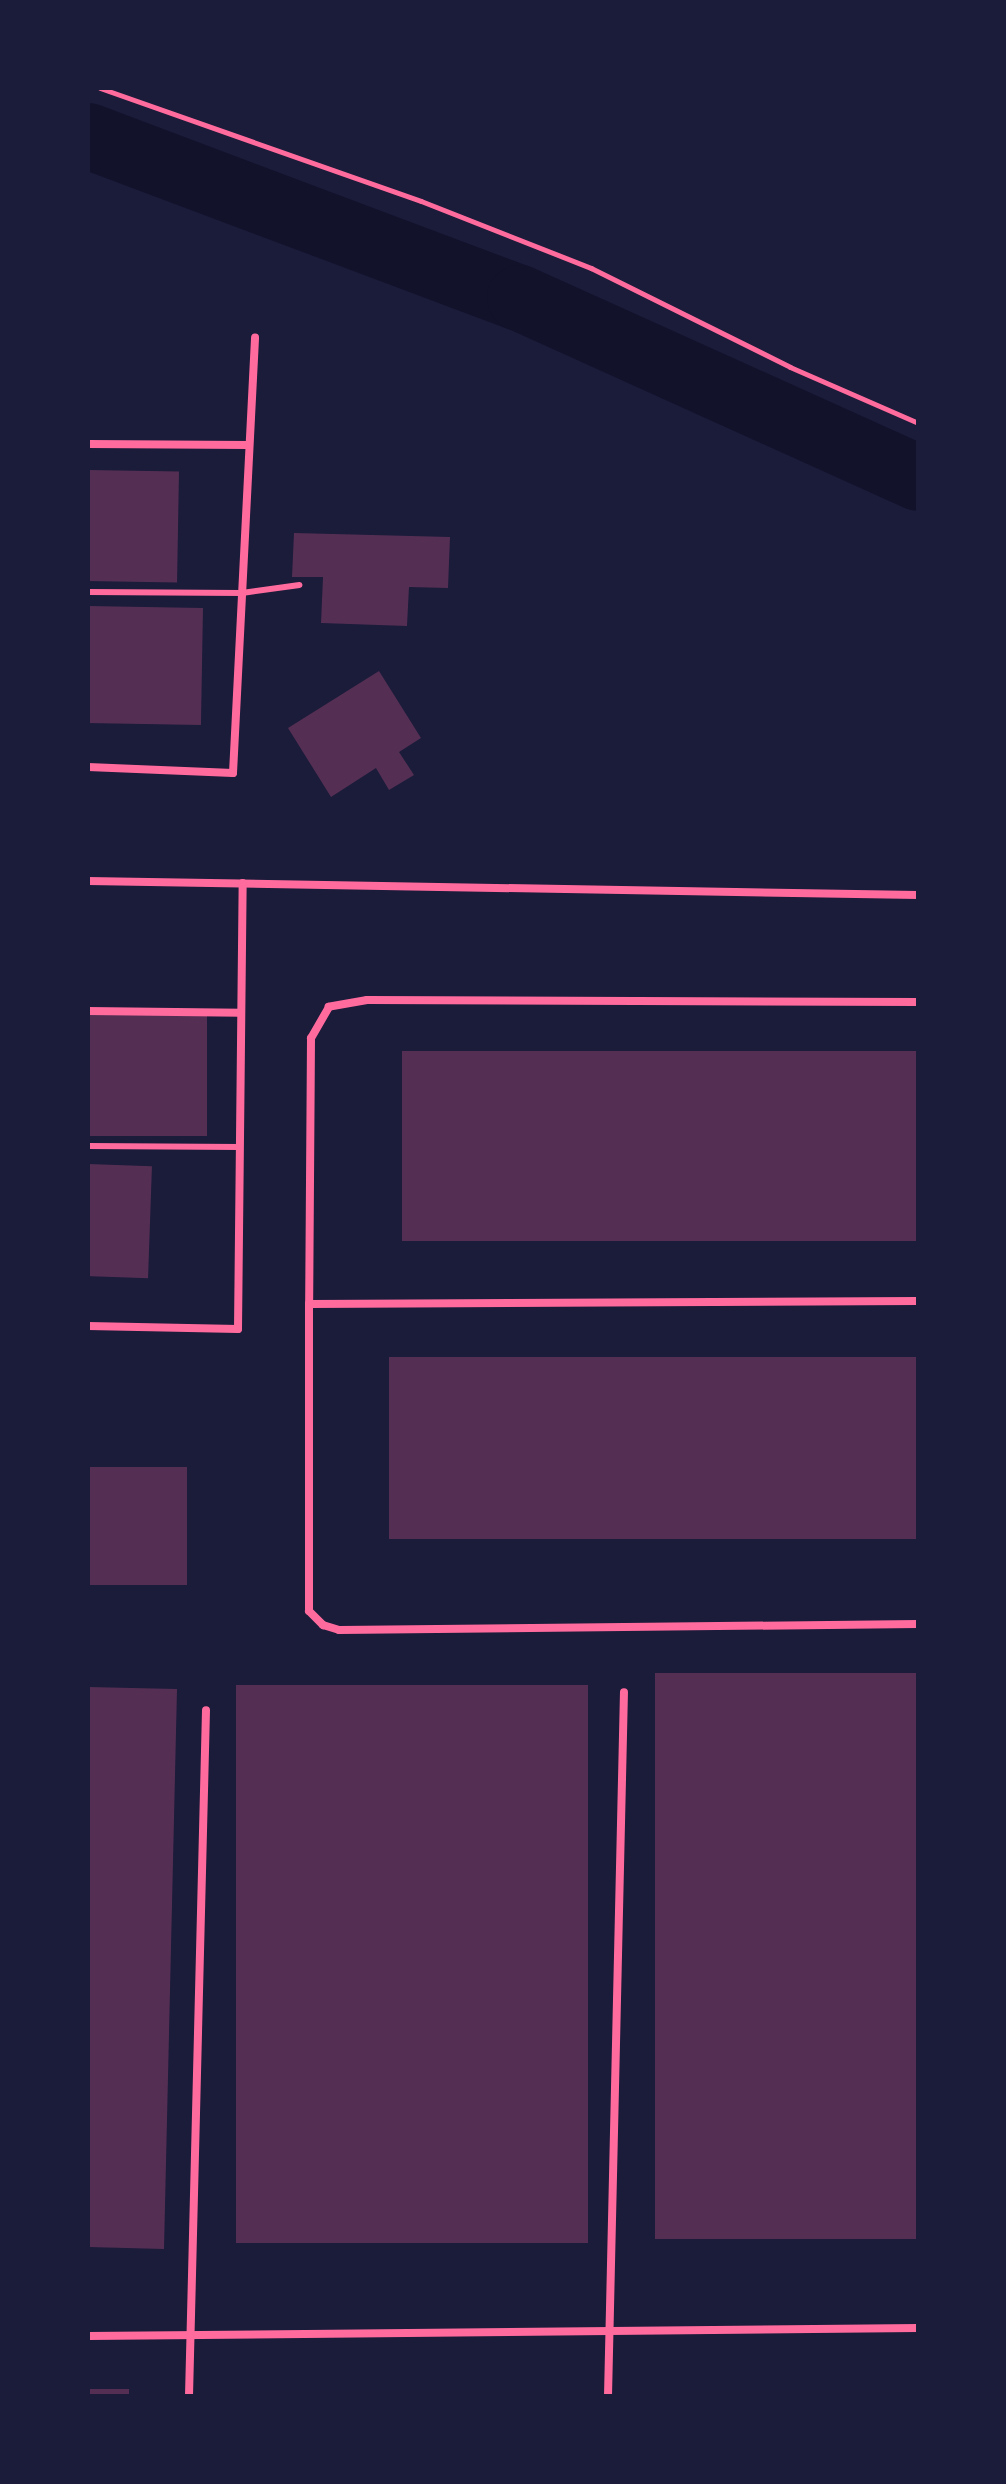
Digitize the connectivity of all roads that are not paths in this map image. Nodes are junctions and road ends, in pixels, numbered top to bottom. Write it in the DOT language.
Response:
graph roads {
  1 [pos="255,338"];
  2 [pos="88,444"];
  3 [pos="249,445"];
  4 [pos="299,585"];
  5 [pos="88,592"];
  6 [pos="242,593"];
  7 [pos="88,767"];
  8 [pos="88,881"];
  9 [pos="243,883"];
  10 [pos="918,895"];
  11 [pos="918,1002"];
  12 [pos="88,1011"];
  13 [pos="241,1013"];
  14 [pos="88,1146"];
  15 [pos="240,1147"];
  16 [pos="918,1301"];
  17 [pos="309,1304"];
  18 [pos="88,1326"];
  19 [pos="918,1624"];
  20 [pos="624,1692"];
  21 [pos="206,1710"];
  22 [pos="918,2328"];
  23 [pos="609,2331"];
  24 [pos="191,2335"];
  25 [pos="88,2336"];
  26 [pos="189,2396"];
  27 [pos="608,2396"];
  1 -- 3 [label="street"];
  2 -- 3 [label="street"];
  3 -- 6 [label="street"];
  4 -- 6 [label="lane"];
  5 -- 6 [label="lane"];
  6 -- 7 [label="street"];
  8 -- 9 [label="street"];
  9 -- 10 [label="street"];
  9 -- 13 [label="street"];
  11 -- 17 [label="street"];
  12 -- 13 [label="street"];
  13 -- 15 [label="street"];
  14 -- 15 [label="lane"];
  15 -- 18 [label="street"];
  16 -- 17 [label="street"];
  17 -- 19 [label="street"];
  20 -- 23 [label="street"];
  21 -- 24 [label="street"];
  22 -- 23 [label="street"];
  23 -- 24 [label="street"];
  23 -- 27 [label="street"];
  24 -- 25 [label="street"];
  24 -- 26 [label="street"];
}
